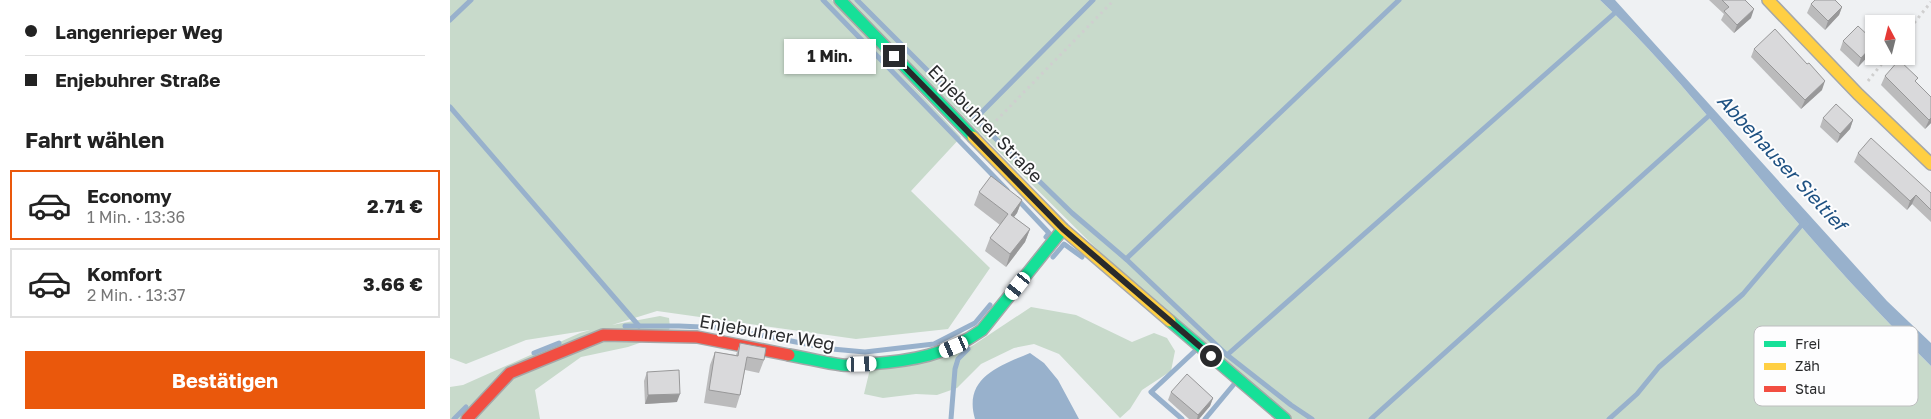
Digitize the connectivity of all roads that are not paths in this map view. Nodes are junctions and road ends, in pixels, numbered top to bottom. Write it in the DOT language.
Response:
graph roads {
  1 [pos="840,0"];
  2 [pos="1768,0"];
  3 [pos="1931,164"];
  4 [pos="1063,229"];
  5 [pos="467,419"];
  6 [pos="1285,419"];
  1 -- 4 [label="street, Enjebuhrer Straße"];
  2 -- 3 [label="street"];
  4 -- 5 [label="street, Enjebuhrer Weg"];
  4 -- 6 [label="street, Enjebuhrer Straße"];
}
